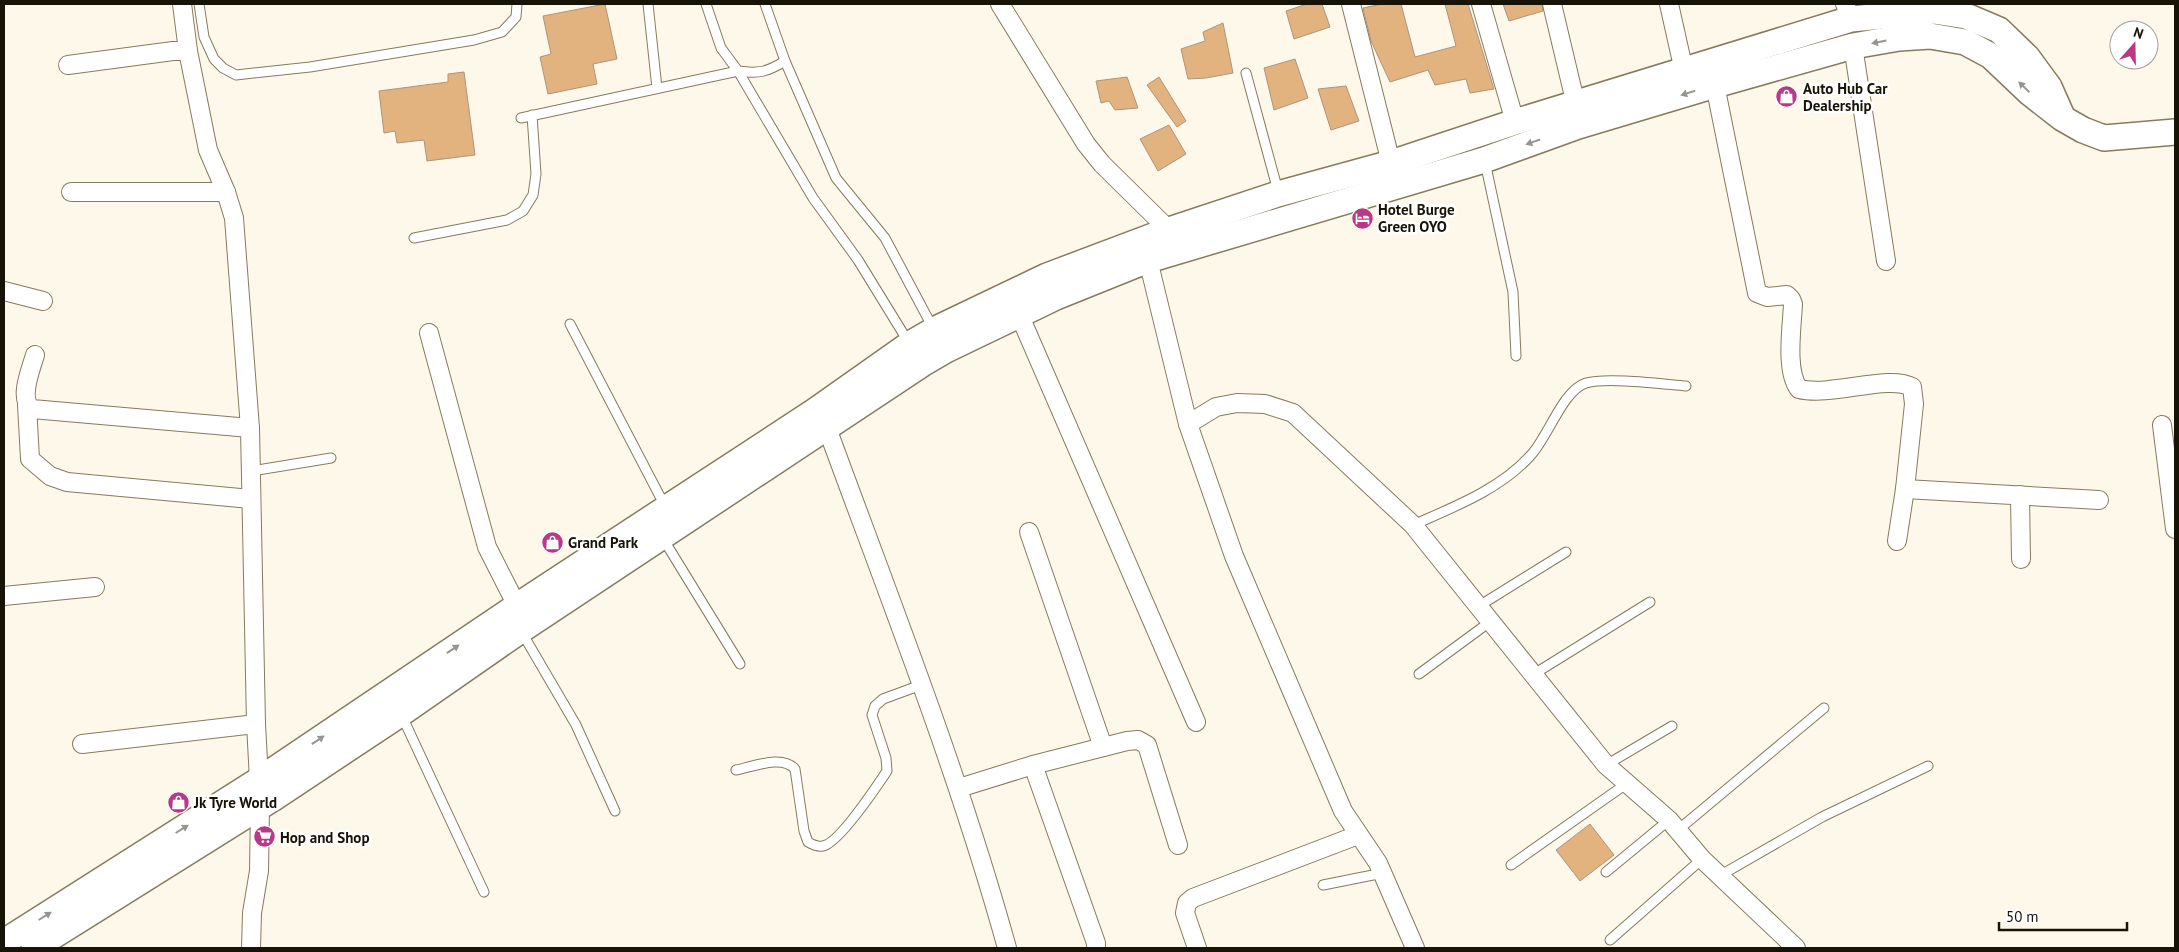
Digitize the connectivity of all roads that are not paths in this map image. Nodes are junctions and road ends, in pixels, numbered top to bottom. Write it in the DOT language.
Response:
graph roads {
  1 [pos="182,4"];
  2 [pos="199,4"];
  3 [pos="517,4"];
  4 [pos="648,4"];
  5 [pos="706,4"];
  6 [pos="765,4"];
  7 [pos="1000,4"];
  8 [pos="1351,4"];
  9 [pos="1481,4"];
  10 [pos="1552,4"];
  11 [pos="1669,4"];
  12 [pos="1848,11"];
  13 [pos="1853,46"];
  14 [pos="188,50"];
  15 [pos="785,61"];
  16 [pos="68,66"];
  17 [pos="738,71"];
  18 [pos="1684,71"];
  19 [pos="1246,73"];
  20 [pos="1715,85"];
  21 [pos="657,88"];
  22 [pos="1576,105"];
  23 [pos="532,115"];
  24 [pos="522,118"];
  25 [pos="2062,118"];
  26 [pos="1515,122"];
  27 [pos="2175,132"];
  28 [pos="1484,160"];
  29 [pos="1391,163"];
  30 [pos="71,192"];
  31 [pos="226,192"];
  32 [pos="1278,194"];
  33 [pos="1168,230"];
  34 [pos="414,238"];
  35 [pos="1148,260"];
  36 [pos="1886,261"];
  37 [pos="4,291"];
  38 [pos="43,301"];
  39 [pos="1019,314"];
  40 [pos="570,324"];
  41 [pos="429,333"];
  42 [pos="940,340"];
  43 [pos="916,354"];
  44 [pos="35,355"];
  45 [pos="1516,356"];
  46 [pos="1686,386"];
  47 [pos="27,405"];
  48 [pos="1188,424"];
  49 [pos="2162,425"];
  50 [pos="250,428"];
  51 [pos="827,428"];
  52 [pos="331,458"];
  53 [pos="252,471"];
  54 [pos="1905,489"];
  55 [pos="2020,495"];
  56 [pos="251,499"];
  57 [pos="2099,500"];
  58 [pos="666,508"];
  59 [pos="1414,525"];
  60 [pos="2175,529"];
  61 [pos="1029,532"];
  62 [pos="662,537"];
  63 [pos="1897,541"];
  64 [pos="1566,552"];
  65 [pos="2021,559"];
  66 [pos="95,587"];
  67 [pos="4,596"];
  68 [pos="1650,602"];
  69 [pos="517,606"];
  70 [pos="1479,606"];
  71 [pos="1491,621"];
  72 [pos="521,630"];
  73 [pos="740,664"];
  74 [pos="1419,674"];
  75 [pos="1534,674"];
  76 [pos="921,685"];
  77 [pos="1824,708"];
  78 [pos="400,714"];
  79 [pos="1196,722"];
  80 [pos="256,724"];
  81 [pos="1672,726"];
  82 [pos="82,744"];
  83 [pos="1103,747"];
  84 [pos="1033,765"];
  85 [pos="1606,766"];
  86 [pos="1928,766"];
  87 [pos="736,770"];
  88 [pos="259,780"];
  89 [pos="1626,784"];
  90 [pos="959,788"];
  91 [pos="260,806"];
  92 [pos="615,811"];
  93 [pos="1674,825"];
  94 [pos="1358,835"];
  95 [pos="1178,845"];
  96 [pos="1702,859"];
  97 [pos="1511,865"];
  98 [pos="1606,872"];
  99 [pos="1383,873"];
  100 [pos="1721,875"];
  101 [pos="1323,885"];
  102 [pos="484,892"];
  103 [pos="1610,940"];
  104 [pos="4,942"];
  105 [pos="1411,947"];
  106 [pos="34,948"];
  107 [pos="251,948"];
  108 [pos="1008,948"];
  109 [pos="1096,948"];
  110 [pos="1197,948"];
  111 [pos="1796,948"];
  1 -- 14 [label="street"];
  2 -- 3 [label="lane"];
  4 -- 21 [label="lane"];
  5 -- 17 [label="lane"];
  6 -- 15 [label="lane"];
  7 -- 33 [label="street"];
  8 -- 29 [label="street"];
  9 -- 26 [label="street"];
  10 -- 22 [label="street"];
  11 -- 18 [label="street"];
  12 -- 18 [label="street"];
  12 -- 25 [label="street"];
  13 -- 20 [label="street"];
  25 -- 13 [label="street, one-way"];
  13 -- 36 [label="street"];
  14 -- 16 [label="street"];
  14 -- 31 [label="street"];
  15 -- 17 [label="lane"];
  15 -- 42 [label="lane"];
  17 -- 21 [label="lane"];
  17 -- 43 [label="lane"];
  18 -- 22 [label="street"];
  19 -- 32 [label="lane"];
  20 -- 28 [label="street, one-way"];
  20 -- 54 [label="street"];
  21 -- 23 [label="lane"];
  22 -- 26 [label="street"];
  23 -- 24 [label="lane"];
  23 -- 34 [label="lane"];
  25 -- 27 [label="street"];
  26 -- 29 [label="street"];
  28 -- 35 [label="street"];
  28 -- 45 [label="lane"];
  29 -- 32 [label="street"];
  30 -- 31 [label="street"];
  31 -- 50 [label="street"];
  32 -- 33 [label="street"];
  33 -- 42 [label="street"];
  35 -- 39 [label="street"];
  35 -- 48 [label="street"];
  37 -- 38 [label="street"];
  39 -- 42 [label="street"];
  39 -- 79 [label="street"];
  40 -- 58 [label="lane"];
  41 -- 69 [label="street"];
  42 -- 43 [label="street"];
  43 -- 51 [label="street"];
  43 -- 58 [label="street"];
  44 -- 47 [label="street"];
  46 -- 59 [label="lane"];
  47 -- 50 [label="street"];
  47 -- 56 [label="street"];
  48 -- 59 [label="street"];
  48 -- 94 [label="street"];
  49 -- 60 [label="street"];
  50 -- 53 [label="street"];
  51 -- 62 [label="street"];
  51 -- 76 [label="street"];
  52 -- 53 [label="lane"];
  53 -- 56 [label="street"];
  54 -- 55 [label="street"];
  54 -- 63 [label="street"];
  55 -- 57 [label="street"];
  55 -- 65 [label="street"];
  56 -- 80 [label="street"];
  58 -- 69 [label="street"];
  59 -- 70 [label="street"];
  61 -- 83 [label="street"];
  62 -- 72 [label="street"];
  62 -- 73 [label="lane"];
  64 -- 70 [label="lane"];
  66 -- 67 [label="street"];
  68 -- 75 [label="lane"];
  88 -- 69 [label="street, one-way"];
  70 -- 71 [label="street"];
  71 -- 74 [label="lane"];
  71 -- 75 [label="street"];
  72 -- 78 [label="street"];
  72 -- 92 [label="lane"];
  75 -- 85 [label="street"];
  76 -- 87 [label="lane"];
  76 -- 90 [label="street"];
  77 -- 93 [label="lane"];
  78 -- 91 [label="street"];
  78 -- 102 [label="lane"];
  80 -- 82 [label="street"];
  80 -- 88 [label="street"];
  81 -- 85 [label="lane"];
  83 -- 84 [label="street"];
  83 -- 95 [label="street"];
  84 -- 90 [label="street"];
  84 -- 109 [label="street"];
  85 -- 89 [label="street"];
  86 -- 100 [label="lane"];
  104 -- 88 [label="street, one-way"];
  89 -- 93 [label="street"];
  89 -- 97 [label="lane"];
  90 -- 108 [label="street"];
  91 -- 106 [label="street"];
  91 -- 107 [label="street"];
  93 -- 96 [label="street"];
  93 -- 98 [label="lane"];
  94 -- 99 [label="street"];
  94 -- 110 [label="street"];
  96 -- 100 [label="street"];
  96 -- 103 [label="lane"];
  99 -- 101 [label="lane"];
  99 -- 105 [label="street"];
  100 -- 111 [label="street"];
}
